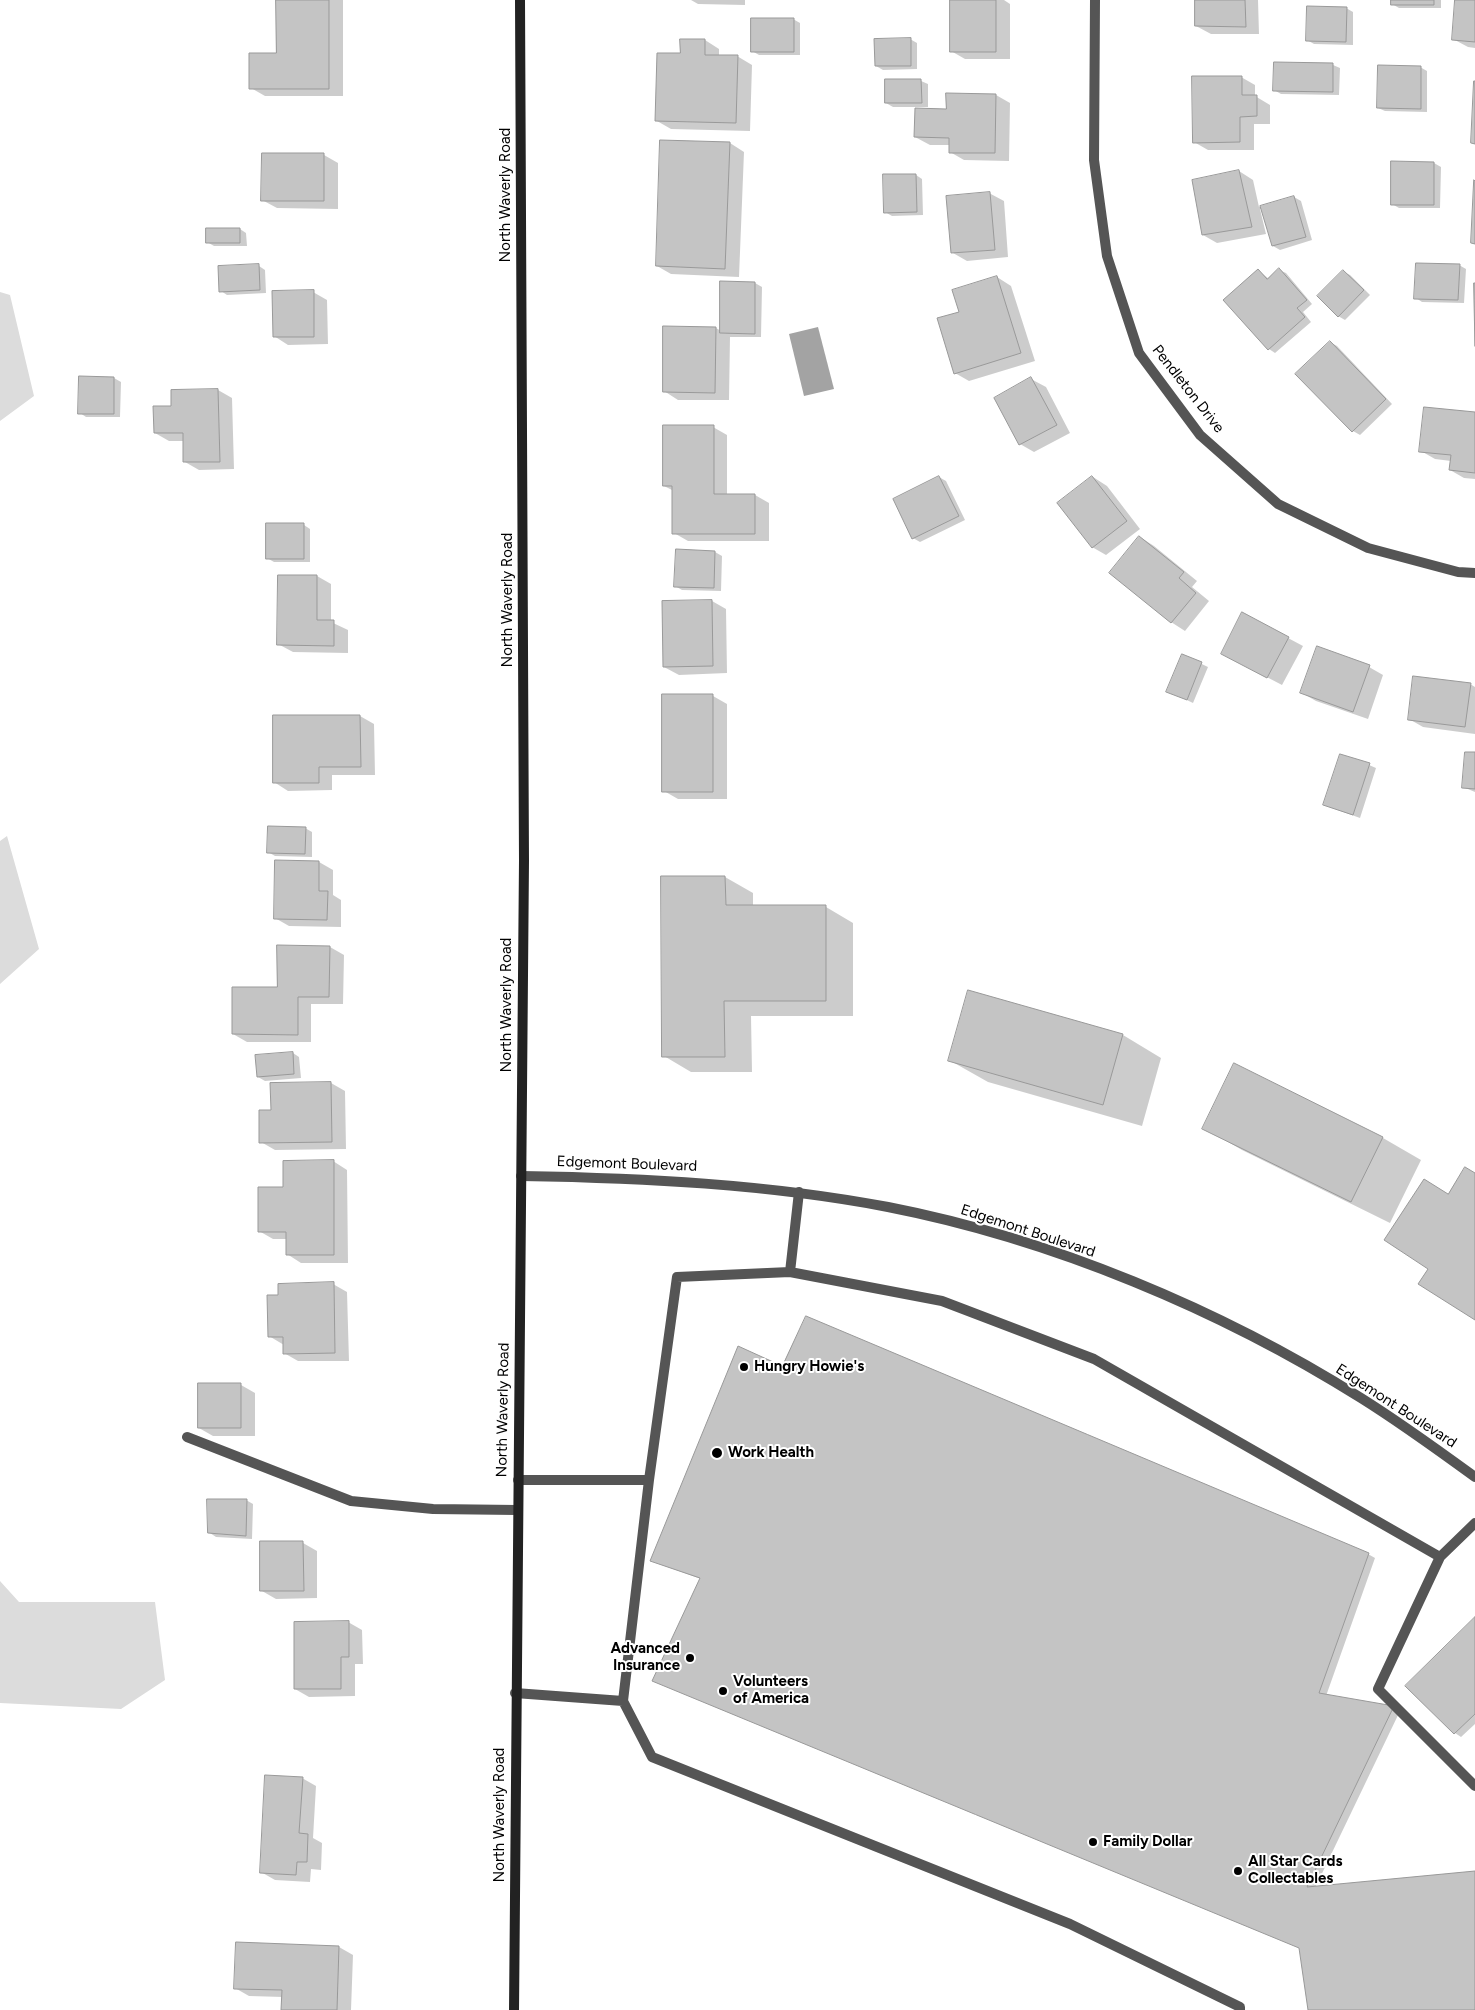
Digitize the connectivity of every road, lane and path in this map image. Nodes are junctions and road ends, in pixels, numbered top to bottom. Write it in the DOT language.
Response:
graph roads {
  1 [pos="520,0"];
  2 [pos="1095,0"];
  3 [pos="1475,573"];
  4 [pos="521,1176"];
  5 [pos="799,1192"];
  6 [pos="790,1272"];
  7 [pos="187,1436"];
  8 [pos="1475,1477"];
  9 [pos="518,1480"];
  10 [pos="649,1480"];
  11 [pos="517,1510"];
  12 [pos="1475,1523"];
  13 [pos="1440,1557"];
  14 [pos="515,1693"];
  15 [pos="623,1701"];
  16 [pos="1475,1786"];
  17 [pos="514,2010"];
  18 [pos="1240,2010"];
  1 -- 4 [label="main road, North Waverly Road"];
  2 -- 3 [label="street, Pendleton Drive"];
  4 -- 5 [label="street, Edgemont Boulevard"];
  4 -- 9 [label="main road, North Waverly Road"];
  5 -- 6 [label="street"];
  5 -- 8 [label="street, Edgemont Boulevard"];
  6 -- 10 [label="street"];
  6 -- 13 [label="street"];
  7 -- 11 [label="street"];
  9 -- 10 [label="street"];
  9 -- 11 [label="main road, North Waverly Road"];
  10 -- 15 [label="street"];
  11 -- 14 [label="main road, North Waverly Road"];
  12 -- 13 [label="street"];
  13 -- 16 [label="street"];
  14 -- 15 [label="street"];
  14 -- 17 [label="main road, North Waverly Road"];
  15 -- 18 [label="street"];
}
